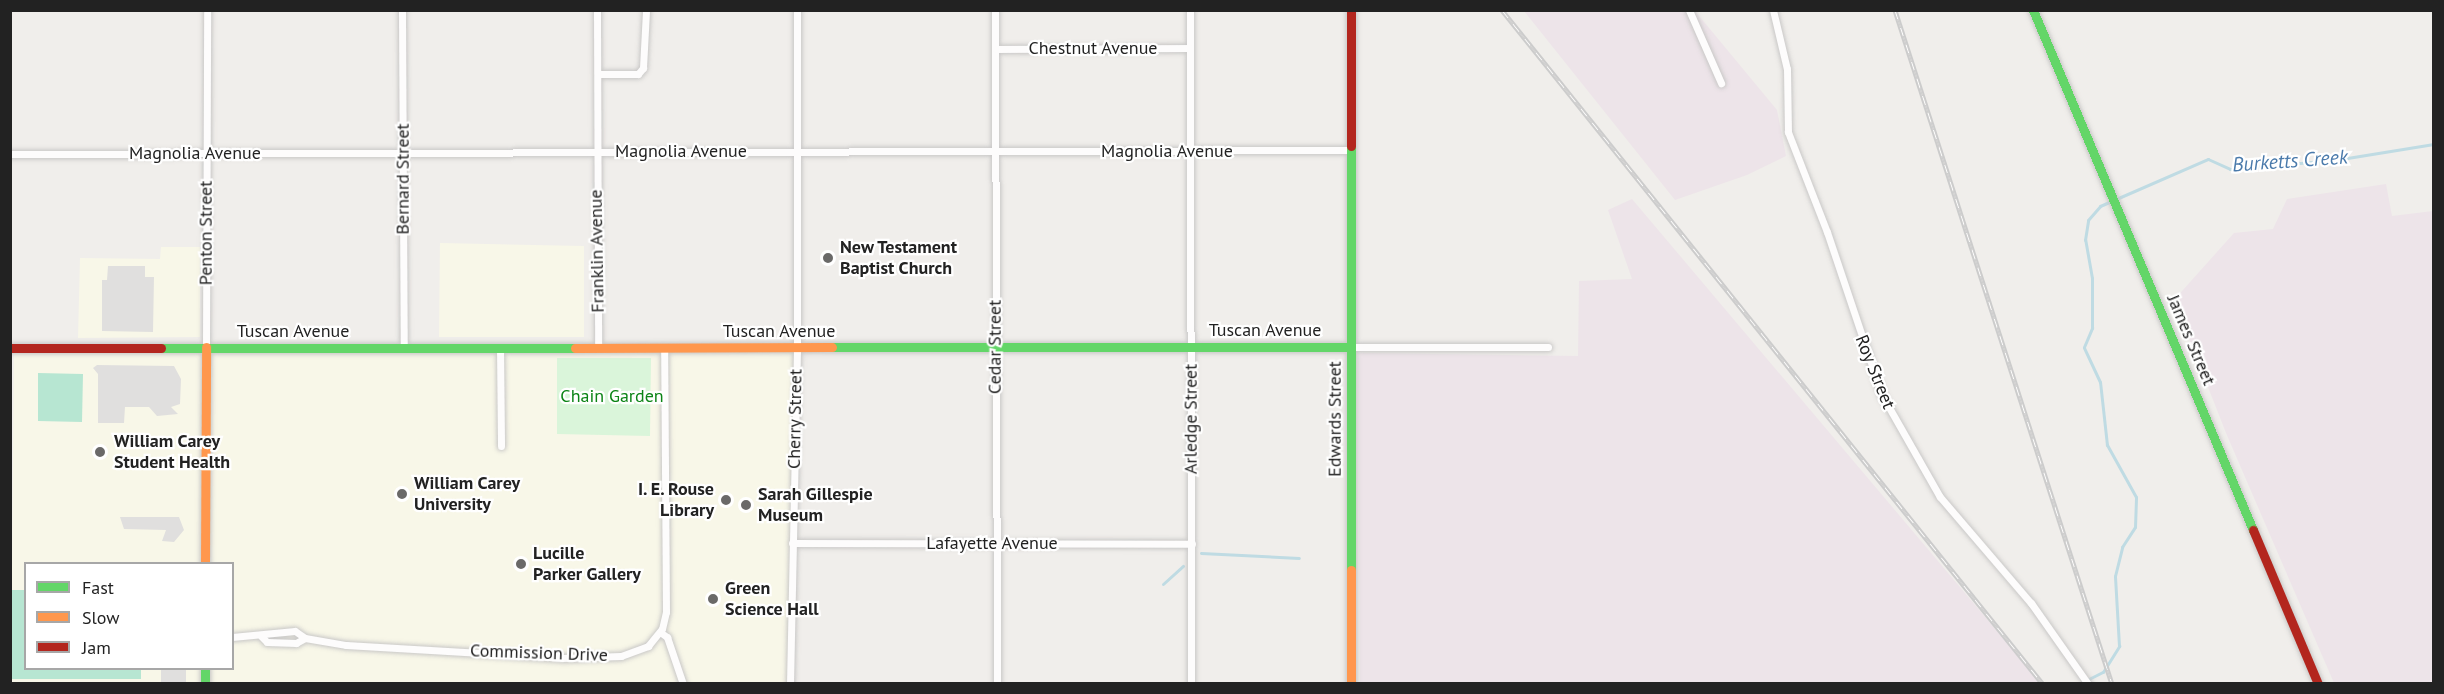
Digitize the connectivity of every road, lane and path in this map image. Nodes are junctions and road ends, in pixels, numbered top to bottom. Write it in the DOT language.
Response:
graph roads {
  1 [pos="207,10"];
  2 [pos="402,10"];
  3 [pos="597,10"];
  4 [pos="646,10"];
  5 [pos="797,10"];
  6 [pos="995,10"];
  7 [pos="1190,10"];
  8 [pos="1351,10"];
  9 [pos="1689,10"];
  10 [pos="1773,10"];
  11 [pos="2033,10"];
  12 [pos="1190,48"];
  13 [pos="996,49"];
  14 [pos="598,74"];
  15 [pos="1721,83"];
  16 [pos="796,150"];
  17 [pos="1351,150"];
  18 [pos="596,151"];
  19 [pos="1190,151"];
  20 [pos="206,152"];
  21 [pos="997,152"];
  22 [pos="402,153"];
  23 [pos="10,154"];
  24 [pos="500,346"];
  25 [pos="206,347"];
  26 [pos="404,347"];
  27 [pos="664,347"];
  28 [pos="797,347"];
  29 [pos="994,347"];
  30 [pos="1190,347"];
  31 [pos="1351,347"];
  32 [pos="1548,347"];
  33 [pos="10,348"];
  34 [pos="598,348"];
  35 [pos="501,446"];
  36 [pos="792,543"];
  37 [pos="996,543"];
  38 [pos="1192,544"];
  39 [pos="205,562"];
  40 [pos="660,632"];
  41 [pos="261,636"];
  42 [pos="234,637"];
  43 [pos="305,638"];
  44 [pos="683,684"];
  45 [pos="790,684"];
  46 [pos="997,684"];
  47 [pos="1191,684"];
  48 [pos="1351,684"];
  49 [pos="2088,684"];
  50 [pos="2318,684"];
  1 -- 20 [label="street, Penton Street"];
  2 -- 22 [label="street, Bernard Street"];
  3 -- 14 [label="street, Franklin Avenue"];
  4 -- 14 [label="street"];
  5 -- 16 [label="street, Cherry Street"];
  6 -- 13 [label="street, Cedar Street"];
  7 -- 12 [label="street, Arledge Street"];
  8 -- 17 [label="main road, Edwards Street"];
  9 -- 15 [label="street"];
  10 -- 49 [label="street, Roy Street"];
  11 -- 50 [label="main road, James Street"];
  12 -- 13 [label="street, Chestnut Avenue"];
  12 -- 19 [label="street, Arledge Street"];
  13 -- 21 [label="street, Cedar Street"];
  14 -- 18 [label="street, Franklin Avenue"];
  16 -- 18 [label="street, Magnolia Avenue"];
  16 -- 21 [label="street, Magnolia Avenue"];
  16 -- 28 [label="street, Cherry Street"];
  17 -- 19 [label="street, Magnolia Avenue"];
  17 -- 31 [label="main road, Edwards Street"];
  18 -- 22 [label="street, Magnolia Avenue"];
  18 -- 34 [label="street, Franklin Avenue"];
  19 -- 21 [label="street, Magnolia Avenue"];
  19 -- 30 [label="street, Arledge Street"];
  20 -- 22 [label="street, Magnolia Avenue"];
  20 -- 23 [label="street, Magnolia Avenue"];
  20 -- 25 [label="street, Penton Street"];
  21 -- 29 [label="street, Cedar Street"];
  22 -- 26 [label="street, Bernard Street"];
  24 -- 26 [label="main road, Tuscan Avenue"];
  24 -- 34 [label="main road, Tuscan Avenue"];
  24 -- 35 [label="street"];
  25 -- 26 [label="main road, Tuscan Avenue"];
  25 -- 33 [label="main road, Tuscan Avenue"];
  25 -- 39 [label="main road"];
  27 -- 28 [label="main road, Tuscan Avenue"];
  27 -- 34 [label="main road, Tuscan Avenue"];
  27 -- 40 [label="street"];
  28 -- 29 [label="main road, Tuscan Avenue"];
  28 -- 36 [label="street, Cherry Street"];
  29 -- 30 [label="main road, Tuscan Avenue"];
  29 -- 37 [label="street, Cedar Street"];
  30 -- 31 [label="main road, Tuscan Avenue"];
  30 -- 38 [label="street, Arledge Street"];
  31 -- 32 [label="street, Tuscan Avenue"];
  31 -- 48 [label="main road, Edwards Street"];
  36 -- 37 [label="street, Lafayette Avenue"];
  36 -- 45 [label="street, Cherry Street"];
  37 -- 38 [label="street, Lafayette Avenue"];
  37 -- 46 [label="street, Cedar Street"];
  38 -- 47 [label="street, Arledge Street"];
  40 -- 43 [label="street, Commission Drive"];
  40 -- 44 [label="street"];
  41 -- 42 [label="street, Commission Drive"];
  41 -- 43 [label="street, Commission Drive"];
  41 -- 43 [label="street, Commission Drive"];
}
